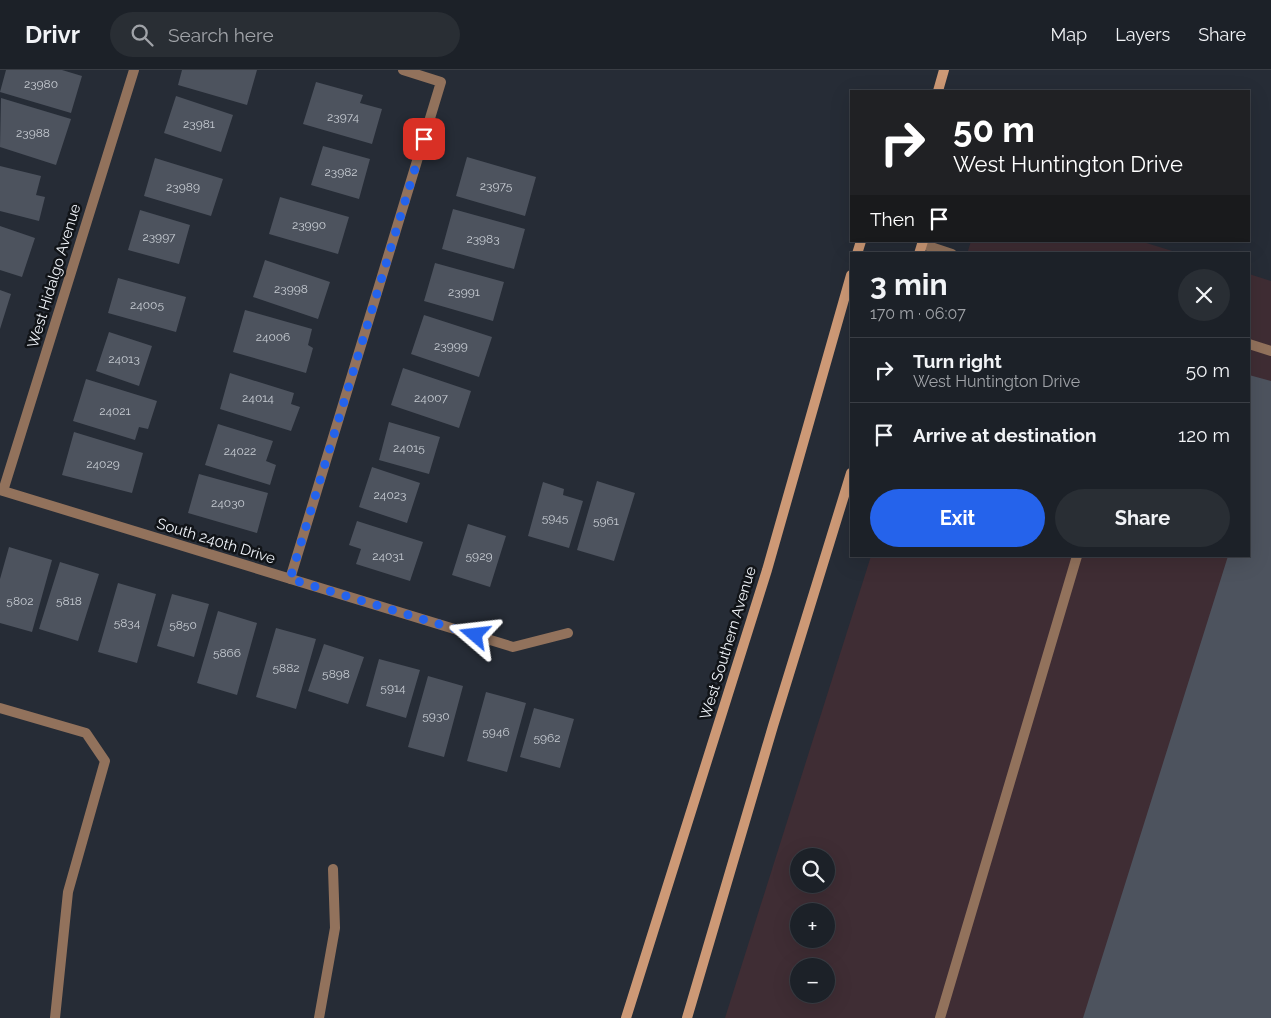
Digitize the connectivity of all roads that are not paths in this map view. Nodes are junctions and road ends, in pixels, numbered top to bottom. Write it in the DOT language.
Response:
graph roads {
  1 [pos="134,70"];
  2 [pos="403,70"];
  3 [pos="944,70"];
  4 [pos="938,90"];
  5 [pos="921,246"];
  6 [pos="944,252"];
  7 [pos="850,280"];
  8 [pos="1250,344"];
  9 [pos="1271,351"];
  10 [pos="850,476"];
  11 [pos="2,491"];
  12 [pos="1077,557"];
  13 [pos="290,579"];
  14 [pos="568,632"];
  15 [pos="0,708"];
  16 [pos="333,869"];
  17 [pos="55,1018"];
  18 [pos="319,1018"];
  19 [pos="626,1018"];
  20 [pos="687,1018"];
  21 [pos="940,1018"];
  1 -- 11 [label="street, West Hidalgo Avenue"];
  2 -- 13 [label="street"];
  3 -- 4 [label="main road"];
  5 -- 6 [label="street"];
  7 -- 19 [label="main road, West Southern Avenue"];
  8 -- 9 [label="street"];
  10 -- 20 [label="main road"];
  11 -- 13 [label="street, South 240th Drive"];
  12 -- 21 [label="street"];
  13 -- 14 [label="street, South 240th Drive"];
  15 -- 17 [label="street"];
  16 -- 18 [label="street"];
}
